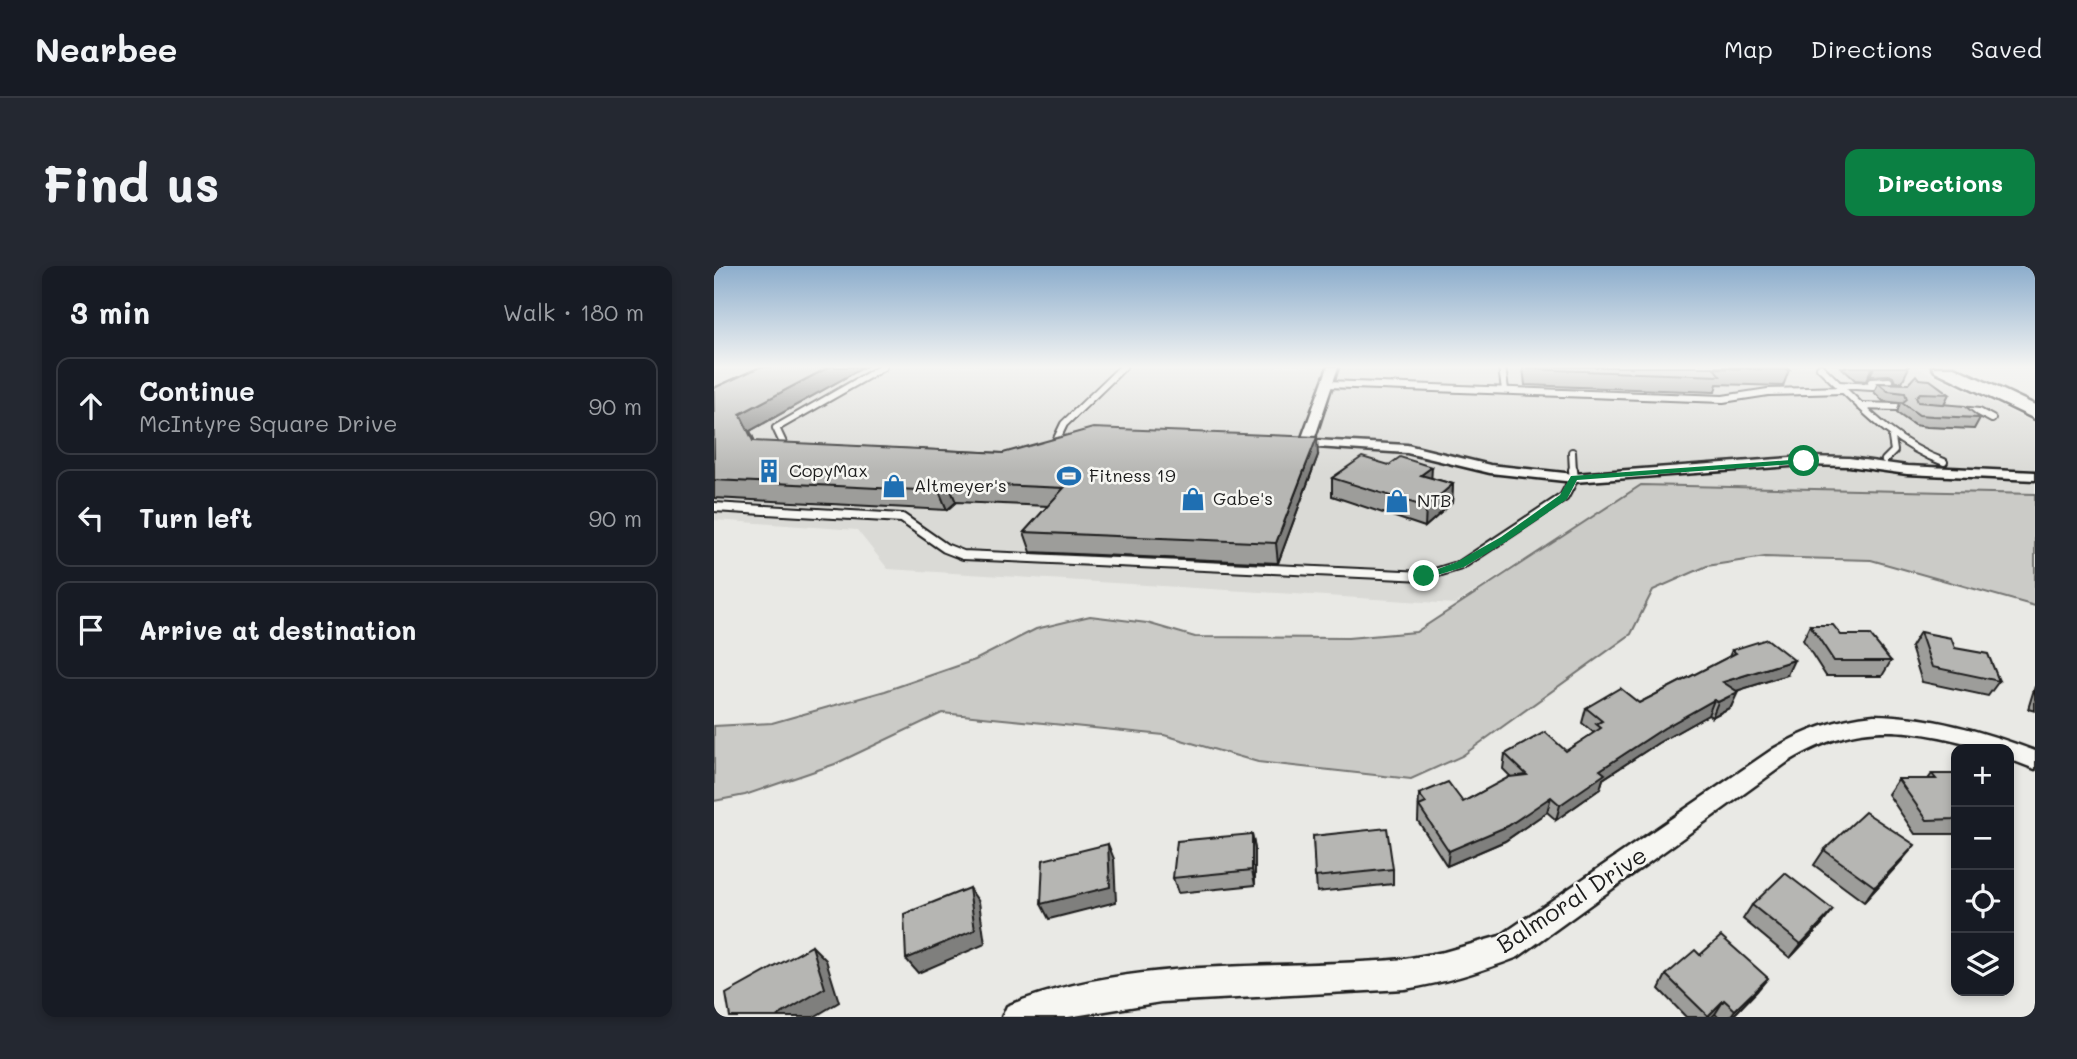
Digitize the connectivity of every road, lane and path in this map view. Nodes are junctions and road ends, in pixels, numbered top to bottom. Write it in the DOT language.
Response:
graph roads {
  1 [pos="822,402"];
  2 [pos="1086,402"];
  3 [pos="1319,402"];
  4 [pos="1856,402"];
  5 [pos="2013,402"];
  6 [pos="1860,406"];
  7 [pos="1897,407"];
  8 [pos="1955,410"];
  9 [pos="2035,413"];
  10 [pos="1992,419"];
  11 [pos="1892,438"];
  12 [pos="1066,442"];
  13 [pos="1054,445"];
  14 [pos="1042,448"];
  15 [pos="796,450"];
  16 [pos="1572,452"];
  17 [pos="1885,460"];
  18 [pos="1944,461"];
  19 [pos="1849,462"];
  20 [pos="2035,465"];
  21 [pos="2035,476"];
  22 [pos="1574,478"];
  23 [pos="714,507"];
  24 [pos="1993,744"];
  25 [pos="2014,751"];
  26 [pos="2035,760"];
  27 [pos="1018,1017"];
  1 -- 15 [label="lane"];
  2 -- 13 [label="lane"];
  3 -- 22 [label="street"];
  4 -- 6 [label="lane"];
  5 -- 9 [label="main road"];
  6 -- 7 [label="lane"];
  6 -- 11 [label="lane"];
  8 -- 10 [label="lane"];
  11 -- 17 [label="lane"];
  11 -- 18 [label="lane"];
  12 -- 13 [label="lane"];
  13 -- 14 [label="lane"];
  16 -- 22 [label="lane"];
  17 -- 18 [label="street"];
  17 -- 19 [label="street"];
  18 -- 20 [label="street"];
  19 -- 21 [label="street"];
  19 -- 22 [label="street"];
  22 -- 23 [label="lane"];
  24 -- 27 [label="street, Balmoral Drive"];
  25 -- 26 [label="street, Balmoral Drive"];
}
